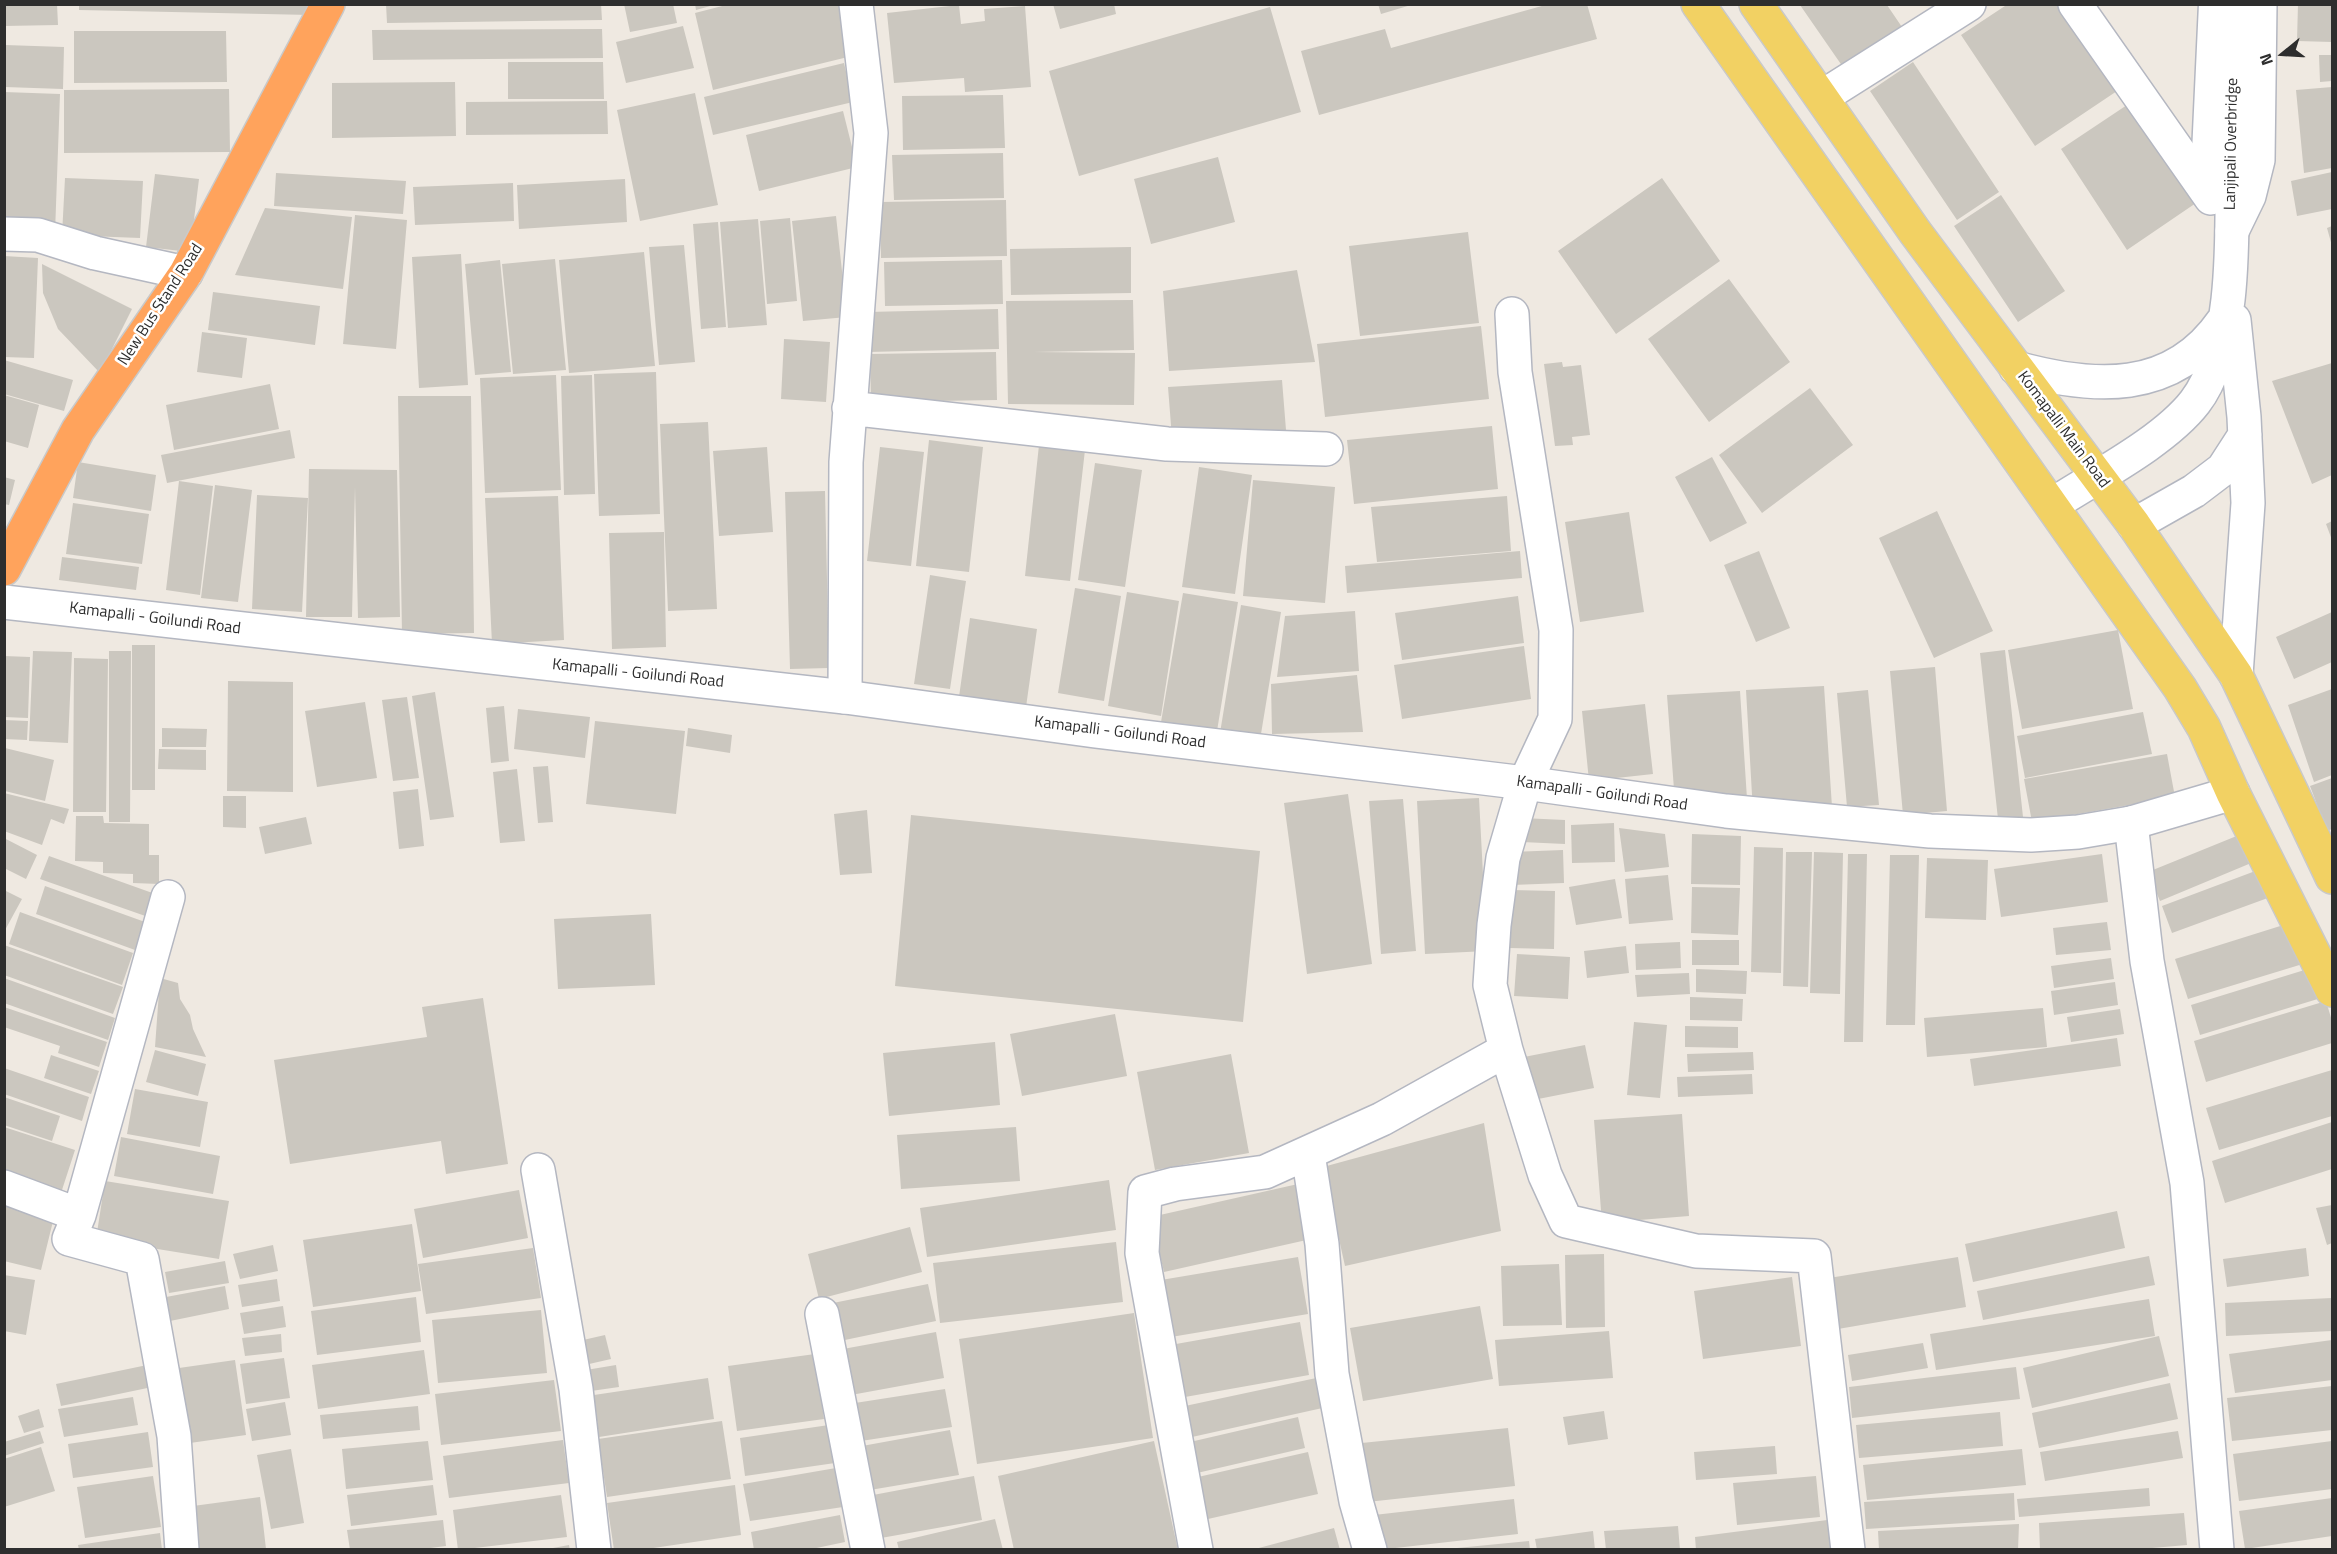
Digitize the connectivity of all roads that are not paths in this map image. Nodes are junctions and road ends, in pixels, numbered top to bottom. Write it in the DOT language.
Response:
graph roads {
  1 [pos="328,4"];
  2 [pos="856,4"];
  3 [pos="1698,4"];
  4 [pos="1756,4"];
  5 [pos="1969,4"];
  6 [pos="2075,4"];
  7 [pos="2211,4"];
  8 [pos="2234,4"];
  9 [pos="2260,4"];
  10 [pos="1822,97"];
  11 [pos="2211,198"];
  12 [pos="2232,231"];
  13 [pos="4,234"];
  14 [pos="186,273"];
  15 [pos="2230,283"];
  16 [pos="1512,314"];
  17 [pos="2223,321"];
  18 [pos="2016,368"];
  19 [pos="849,408"];
  20 [pos="2245,435"];
  21 [pos="1326,449"];
  22 [pos="2098,475"];
  23 [pos="2052,505"];
  24 [pos="2134,525"];
  25 [pos="4,569"];
  26 [pos="4,602"];
  27 [pos="2236,675"];
  28 [pos="845,697"];
  29 [pos="1525,783"];
  30 [pos="2233,793"];
  31 [pos="2131,823"];
  32 [pos="2332,877"];
  33 [pos="168,897"];
  34 [pos="2332,990"];
  35 [pos="1506,1050"];
  36 [pos="1308,1154"];
  37 [pos="538,1170"];
  38 [pos="4,1187"];
  39 [pos="79,1215"];
  40 [pos="822,1314"];
  41 [pos="182,1550"];
  42 [pos="594,1550"];
  43 [pos="867,1550"];
  44 [pos="1196,1550"];
  45 [pos="1370,1550"];
  46 [pos="1848,1550"];
  47 [pos="2217,1550"];
  1 -- 14 [label="highway, New Bus Stand Road"];
  2 -- 19 [label="street"];
  3 -- 23 [label="main road"];
  4 -- 10 [label="main road, Komapalli Main Road"];
  5 -- 10 [label="street"];
  6 -- 11 [label="street"];
  7 -- 11 [label="lane"];
  8 -- 12 [label="street, Lanjipali Overbridge"];
  9 -- 12 [label="street"];
  10 -- 18 [label="main road, Komapalli Main Road"];
  11 -- 12 [label="lane"];
  12 -- 15 [label="street, Lanjipali Overbridge"];
  13 -- 14 [label="street"];
  14 -- 25 [label="highway, New Bus Stand Road"];
  15 -- 17 [label="street"];
  15 -- 20 [label="street"];
  16 -- 29 [label="street"];
  17 -- 18 [label="street"];
  17 -- 22 [label="street"];
  18 -- 22 [label="main road, Komapalli Main Road"];
  19 -- 21 [label="street"];
  19 -- 28 [label="street"];
  20 -- 24 [label="street"];
  20 -- 27 [label="street"];
  22 -- 23 [label="street"];
  22 -- 24 [label="main road, Komapalli Main Road"];
  23 -- 30 [label="main road"];
  24 -- 27 [label="main road, Komapalli Main Road"];
  26 -- 28 [label="street, Kamapalli - Goilundi Road"];
  27 -- 32 [label="main road, Komapalli Main Road"];
  28 -- 29 [label="street, Kamapalli - Goilundi Road"];
  29 -- 31 [label="street, Kamapalli - Goilundi Road"];
  29 -- 35 [label="street"];
  30 -- 31 [label="street, Kamapalli - Goilundi Road"];
  30 -- 34 [label="main road"];
  31 -- 47 [label="street"];
  33 -- 39 [label="street"];
  35 -- 36 [label="street"];
  35 -- 46 [label="street"];
  36 -- 44 [label="street"];
  36 -- 45 [label="street"];
  37 -- 42 [label="street"];
  38 -- 39 [label="street"];
  39 -- 41 [label="street"];
  40 -- 43 [label="street"];
}
